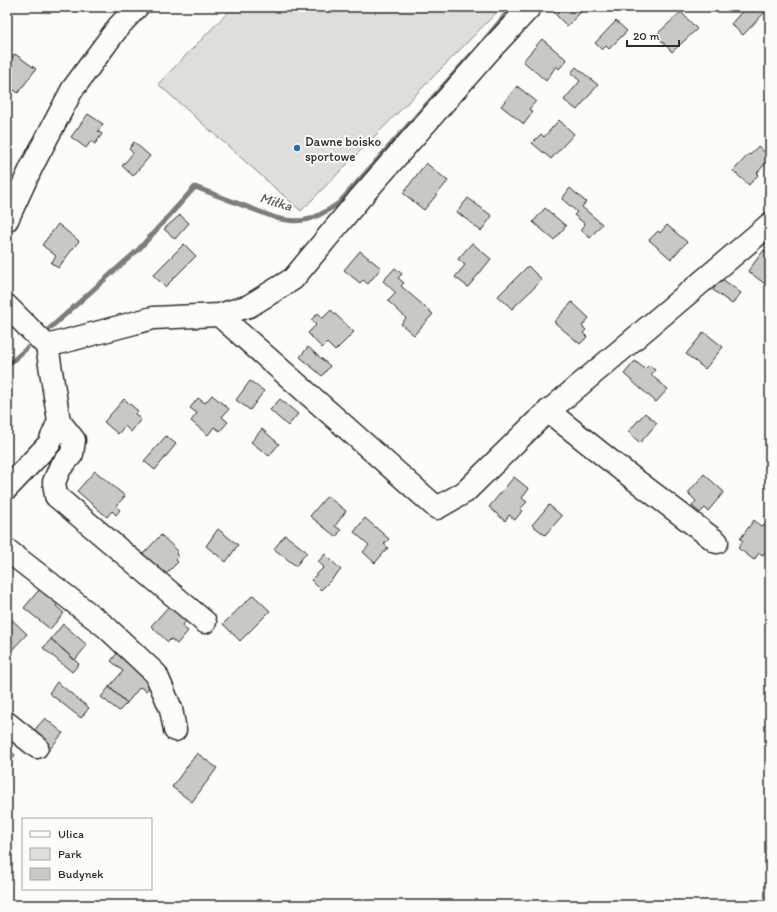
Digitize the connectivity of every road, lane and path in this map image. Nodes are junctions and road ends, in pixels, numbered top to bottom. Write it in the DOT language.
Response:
graph roads {
  1 [pos="137,7"];
  2 [pos="530,7"];
  3 [pos="7,220"];
  4 [pos="770,224"];
  5 [pos="7,306"];
  6 [pos="219,315"];
  7 [pos="47,346"];
  8 [pos="548,411"];
  9 [pos="60,421"];
  10 [pos="7,488"];
  11 [pos="717,542"];
  12 [pos="7,550"];
  13 [pos="205,622"];
  14 [pos="7,723"];
  15 [pos="175,730"];
  16 [pos="37,747"];
  1 -- 3 [label="street"];
  2 -- 6 [label="street"];
  4 -- 8 [label="street"];
  5 -- 7 [label="street"];
  6 -- 7 [label="street"];
  6 -- 8 [label="street"];
  7 -- 9 [label="street"];
  8 -- 11 [label="street"];
  9 -- 10 [label="street"];
  9 -- 13 [label="street"];
  12 -- 15 [label="street"];
  14 -- 16 [label="street"];
}
